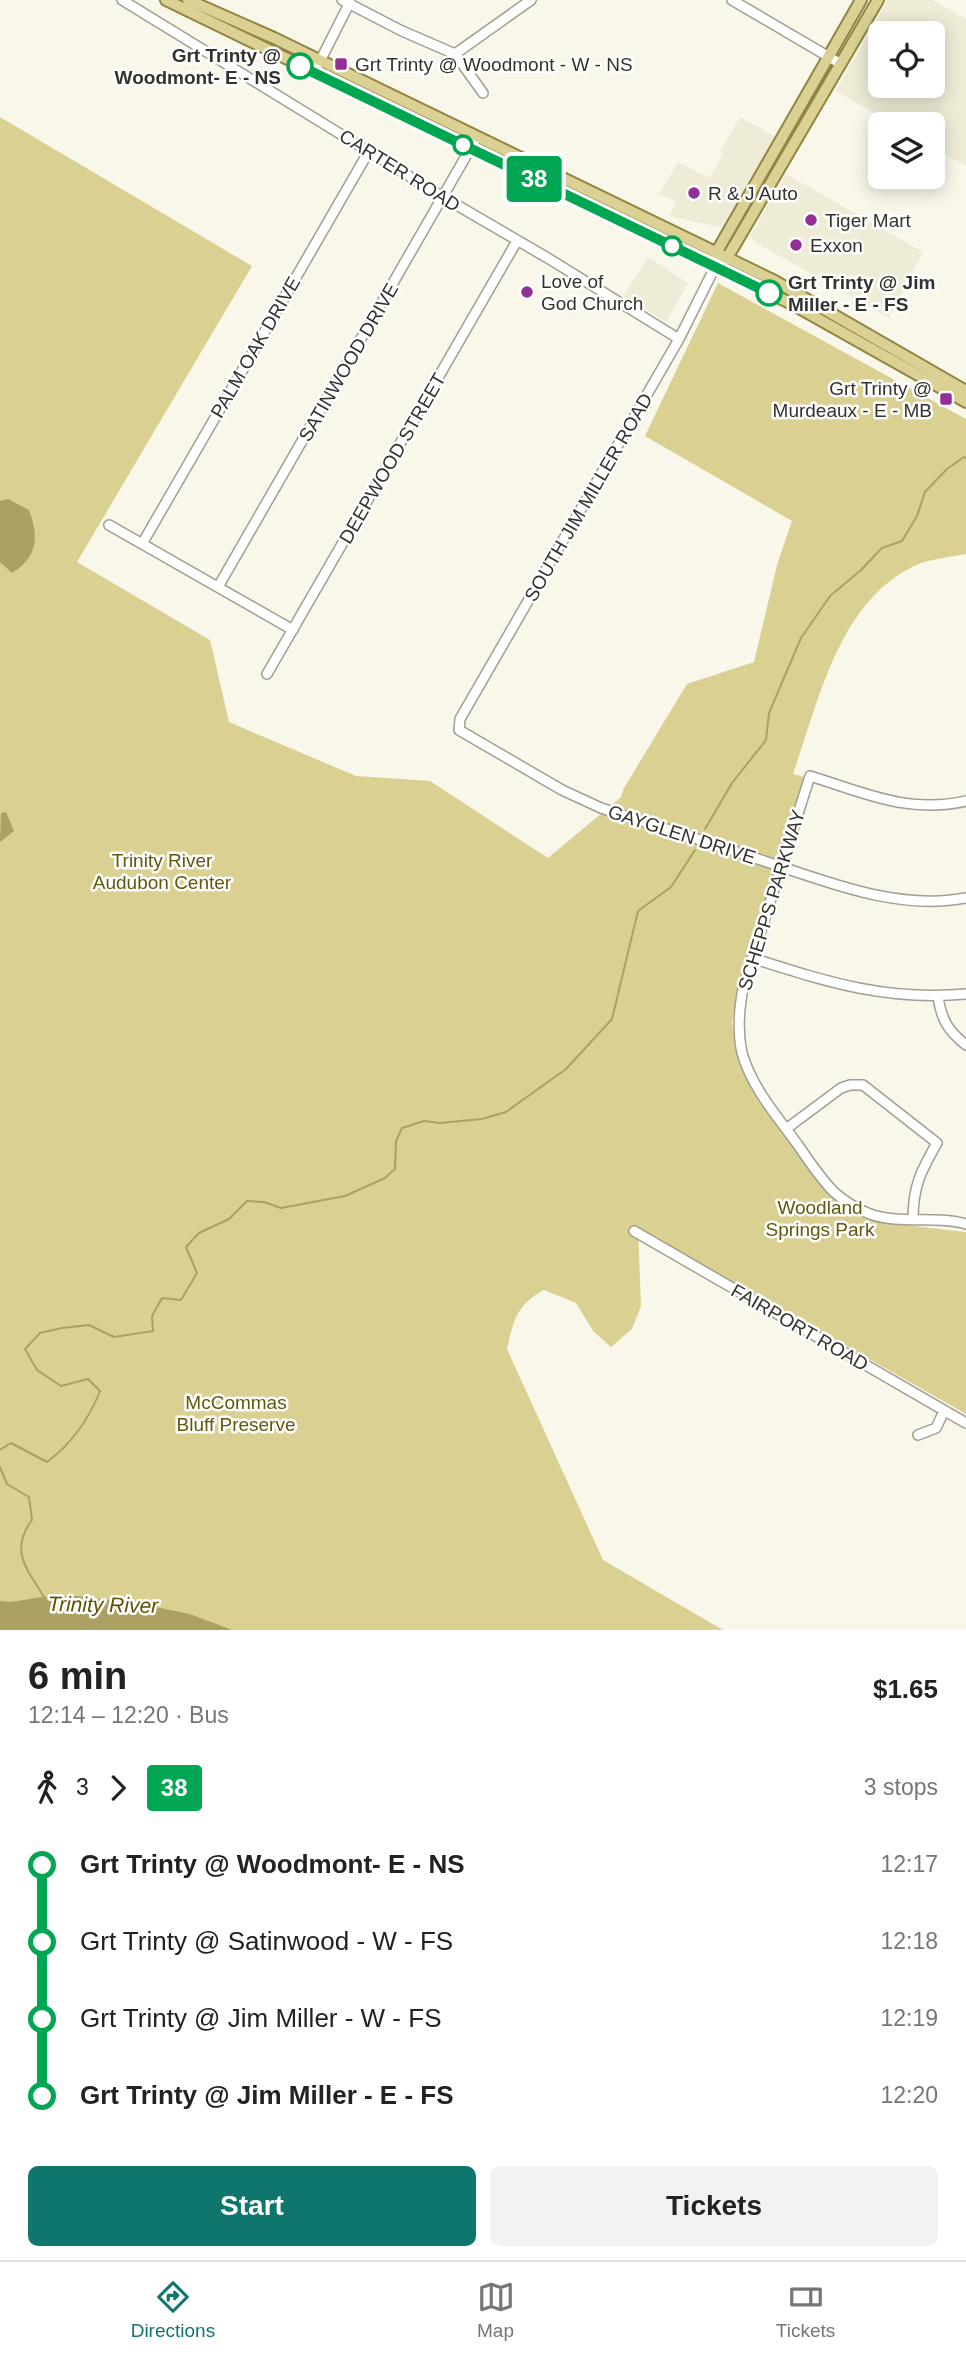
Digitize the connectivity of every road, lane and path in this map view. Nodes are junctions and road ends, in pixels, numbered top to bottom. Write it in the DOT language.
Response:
graph roads {
  1 [pos="122,0"];
  2 [pos="166,0"];
  3 [pos="188,0"];
  4 [pos="531,0"];
  5 [pos="732,0"];
  6 [pos="861,0"];
  7 [pos="878,0"];
  8 [pos="347,1"];
  9 [pos="455,54"];
  10 [pos="828,57"];
  11 [pos="320,61"];
  12 [pos="841,64"];
  13 [pos="314,73"];
  14 [pos="483,93"];
  15 [pos="477,137"];
  16 [pos="780,141"];
  17 [pos="792,148"];
  18 [pos="471,149"];
  19 [pos="369,151"];
  20 [pos="443,197"];
  21 [pos="517,241"];
  22 [pos="716,253"];
  23 [pos="727,258"];
  24 [pos="715,267"];
  25 [pos="679,339"];
  26 [pos="966,391"];
  27 [pos="966,402"];
  28 [pos="109,525"];
  29 [pos="142,544"];
  30 [pos="218,587"];
  31 [pos="293,630"];
  32 [pos="267,674"];
  33 [pos="458,725"];
  34 [pos="966,801"];
  35 [pos="780,866"];
  36 [pos="966,898"];
  37 [pos="752,958"];
  38 [pos="966,994"];
  39 [pos="938,996"];
  40 [pos="966,1045"];
  41 [pos="786,1129"];
  42 [pos="913,1219"];
  43 [pos="966,1224"];
  44 [pos="634,1231"];
  45 [pos="944,1411"];
  46 [pos="966,1423"];
  47 [pos="918,1434"];
  1 -- 19 [label="street, CARTER ROAD"];
  2 -- 13 [label="main road"];
  3 -- 11 [label="main road"];
  4 -- 9 [label="street"];
  5 -- 10 [label="street"];
  6 -- 10 [label="main road"];
  7 -- 12 [label="main road"];
  8 -- 9 [label="street"];
  8 -- 11 [label="street"];
  9 -- 14 [label="street"];
  10 -- 12 [label="street"];
  10 -- 16 [label="main road"];
  11 -- 13 [label="street"];
  11 -- 15 [label="main road"];
  12 -- 17 [label="main road"];
  13 -- 18 [label="main road"];
  15 -- 18 [label="street, SATINWOOD DRIVE"];
  15 -- 22 [label="main road"];
  16 -- 17 [label="main road"];
  16 -- 22 [label="main road"];
  17 -- 23 [label="main road"];
  18 -- 20 [label="street, SATINWOOD DRIVE"];
  18 -- 24 [label="main road"];
  19 -- 20 [label="street, CARTER ROAD"];
  19 -- 29 [label="street, PALM OAK DRIVE"];
  20 -- 21 [label="street, CARTER ROAD"];
  20 -- 30 [label="street, SATINWOOD DRIVE"];
  21 -- 25 [label="street, CARTER ROAD"];
  21 -- 31 [label="street, DEEPWOOD STREET"];
  22 -- 23 [label="main road"];
  22 -- 24 [label="main road"];
  23 -- 24 [label="main road"];
  23 -- 26 [label="main road"];
  24 -- 25 [label="street, SOUTH JIM MILLER ROAD"];
  24 -- 27 [label="main road"];
  25 -- 33 [label="street, SOUTH JIM MILLER ROAD"];
  28 -- 29 [label="street"];
  29 -- 30 [label="street"];
  30 -- 31 [label="street"];
  31 -- 32 [label="street, DEEPWOOD STREET"];
  33 -- 35 [label="street, GAYGLEN DRIVE"];
  34 -- 35 [label="street, SCHEPPS PARKWAY"];
  35 -- 36 [label="street, GAYGLEN DRIVE"];
  35 -- 37 [label="street, SCHEPPS PARKWAY"];
  37 -- 39 [label="street"];
  37 -- 41 [label="street, SCHEPPS PARKWAY"];
  38 -- 39 [label="street"];
  39 -- 40 [label="street"];
  41 -- 42 [label="street, SCHEPPS PARKWAY"];
  41 -- 42 [label="street"];
  42 -- 43 [label="street, SCHEPPS PARKWAY"];
  44 -- 45 [label="street, FAIRPORT ROAD"];
  45 -- 46 [label="street, FAIRPORT ROAD"];
  45 -- 47 [label="street"];
}
